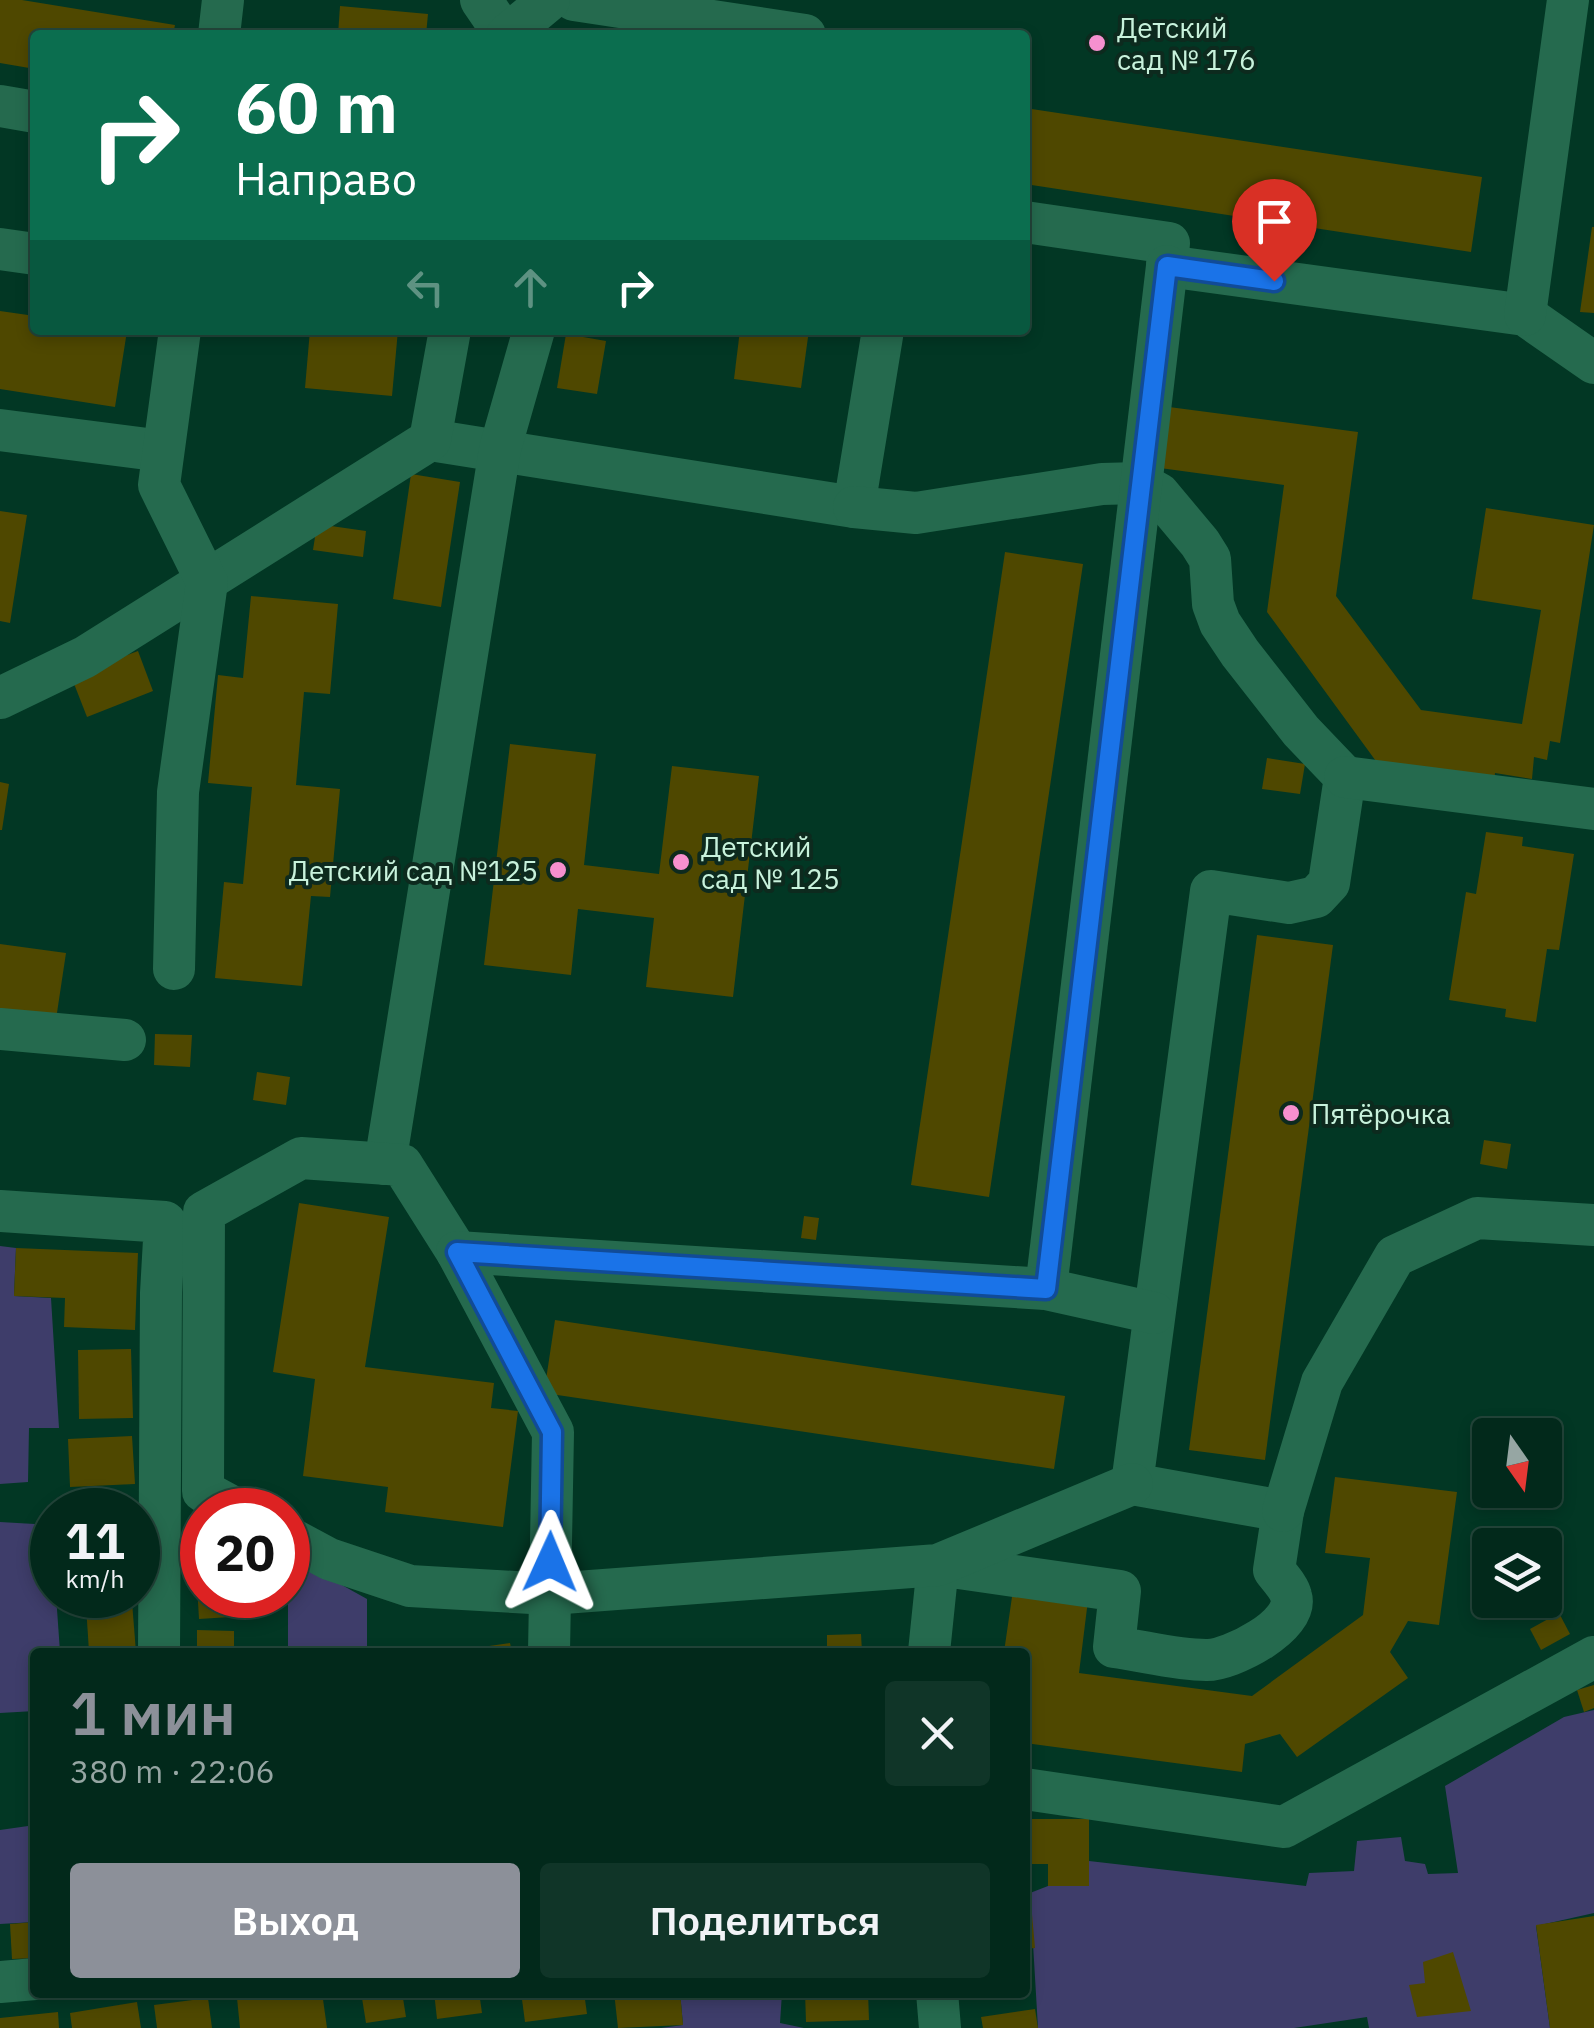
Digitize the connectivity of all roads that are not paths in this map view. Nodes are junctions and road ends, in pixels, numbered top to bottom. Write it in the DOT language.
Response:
graph roads {
  1 [pos="223,0"];
  2 [pos="481,0"];
  3 [pos="549,0"];
  4 [pos="574,0"];
  5 [pos="1568,0"];
  6 [pos="220,30"];
  7 [pos="502,30"];
  8 [pos="512,30"];
  9 [pos="763,30"];
  10 [pos="0,106"];
  11 [pos="30,111"];
  12 [pos="1030,223"];
  13 [pos="0,250"];
  14 [pos="30,253"];
  15 [pos="1167,266"];
  16 [pos="1524,315"];
  17 [pos="179,335"];
  18 [pos="449,335"];
  19 [pos="533,335"];
  20 [pos="882,335"];
  21 [pos="1594,362"];
  22 [pos="0,430"];
  23 [pos="430,440"];
  24 [pos="500,449"];
  25 [pos="163,451"];
  26 [pos="1139,483"];
  27 [pos="854,507"];
  28 [pos="207,582"];
  29 [pos="0,698"];
  30 [pos="1345,778"];
  31 [pos="1594,809"];
  32 [pos="174,970"];
  33 [pos="0,1029"];
  34 [pos="125,1040"];
  35 [pos="385,1164"];
  36 [pos="0,1211"];
  37 [pos="1594,1226"];
  38 [pos="457,1252"];
  39 [pos="1046,1289"];
  40 [pos="1154,1313"];
  41 [pos="1132,1484"];
  42 [pos="203,1488"];
  43 [pos="1283,1511"];
  44 [pos="310,1549"];
  45 [pos="938,1565"];
  46 [pos="550,1594"];
  47 [pos="160,1648"];
  48 [pos="549,1648"];
  49 [pos="929,1648"];
  50 [pos="1594,1657"];
  51 [pos="1030,1790"];
  52 [pos="30,1979"];
  53 [pos="0,1982"];
  54 [pos="938,1998"];
  55 [pos="940,2028"];
  1 -- 6 [label="street"];
  2 -- 7 [label="street"];
  3 -- 8 [label="street"];
  4 -- 9 [label="street"];
  5 -- 16 [label="street"];
  10 -- 11 [label="street"];
  12 -- 15 [label="street"];
  13 -- 14 [label="street"];
  15 -- 16 [label="street"];
  15 -- 26 [label="street"];
  16 -- 21 [label="street"];
  17 -- 25 [label="street"];
  18 -- 23 [label="street"];
  19 -- 24 [label="street"];
  20 -- 27 [label="street"];
  22 -- 25 [label="street"];
  23 -- 24 [label="street"];
  23 -- 28 [label="street"];
  24 -- 27 [label="street"];
  24 -- 35 [label="street"];
  25 -- 28 [label="street"];
  26 -- 27 [label="street"];
  26 -- 30 [label="street"];
  26 -- 39 [label="street"];
  28 -- 29 [label="street"];
  28 -- 32 [label="street"];
  30 -- 31 [label="street"];
  30 -- 40 [label="street"];
  33 -- 34 [label="street"];
  35 -- 38 [label="street"];
  35 -- 42 [label="street"];
  36 -- 47 [label="street"];
  37 -- 43 [label="street"];
  38 -- 39 [label="street"];
  38 -- 46 [label="street"];
  39 -- 40 [label="street"];
  40 -- 41 [label="street"];
  41 -- 43 [label="street"];
  41 -- 45 [label="street"];
  43 -- 45 [label="street"];
  44 -- 46 [label="street"];
  45 -- 46 [label="street"];
  45 -- 49 [label="street"];
  46 -- 48 [label="street"];
  50 -- 51 [label="street"];
  52 -- 53 [label="street"];
  54 -- 55 [label="street"];
}
